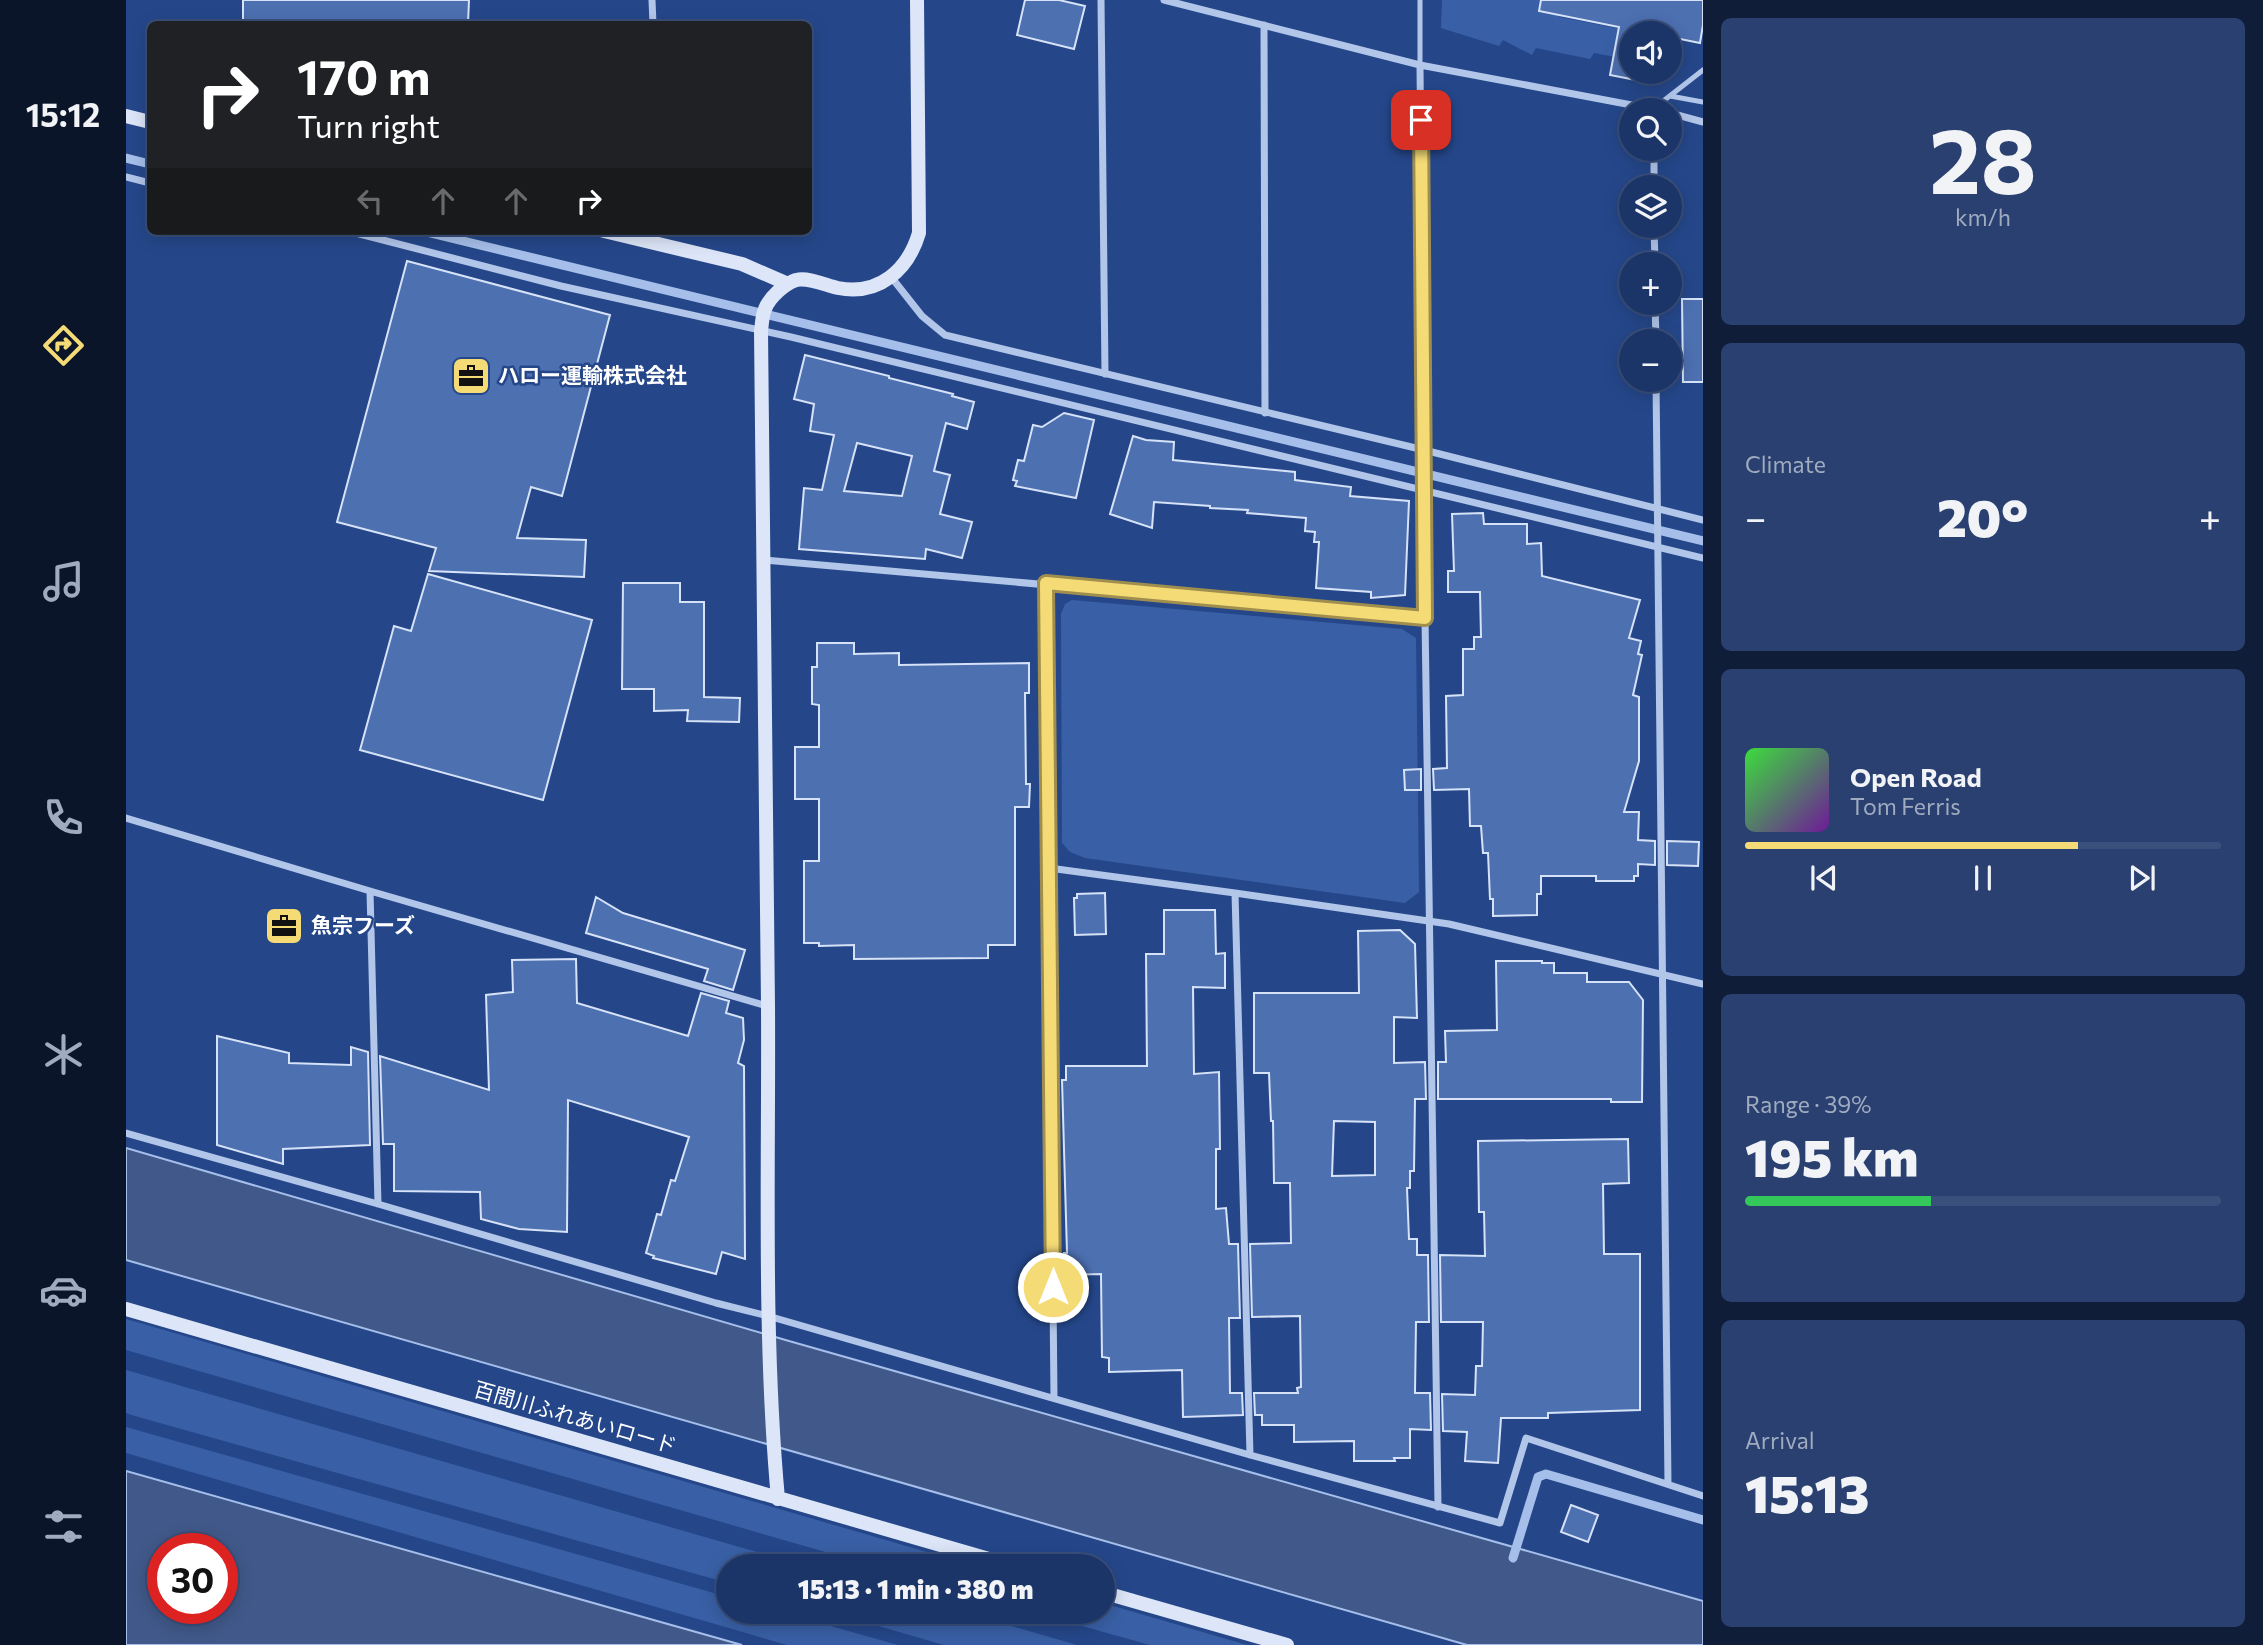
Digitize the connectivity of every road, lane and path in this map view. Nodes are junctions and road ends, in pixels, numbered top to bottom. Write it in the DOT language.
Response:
graph roads {
  1 [pos="652,0"];
  2 [pos="917,0"];
  3 [pos="1101,0"];
  4 [pos="1164,0"];
  5 [pos="1420,0"];
  6 [pos="1179,2"];
  7 [pos="653,21"];
  8 [pos="1264,25"];
  9 [pos="1420,65"];
  10 [pos="1703,70"];
  11 [pos="1670,96"];
  12 [pos="1703,102"];
  13 [pos="1619,103"];
  14 [pos="126,116"];
  15 [pos="1682,116"];
  16 [pos="147,121"];
  17 [pos="1703,122"];
  18 [pos="126,177"];
  19 [pos="147,182"];
  20 [pos="363,235"];
  21 [pos="639,235"];
  22 [pos="657,237"];
  23 [pos="892,278"];
  24 [pos="788,284"];
  25 [pos="761,328"];
  26 [pos="1105,374"];
  27 [pos="1656,392"];
  28 [pos="1265,413"];
  29 [pos="1424,450"];
  30 [pos="1424,489"];
  31 [pos="1658,509"];
  32 [pos="1703,520"];
  33 [pos="1658,544"];
  34 [pos="1703,558"];
  35 [pos="764,560"];
  36 [pos="1046,583"];
  37 [pos="1425,618"];
  38 [pos="126,818"];
  39 [pos="1049,868"];
  40 [pos="370,891"];
  41 [pos="1235,892"];
  42 [pos="1430,922"];
  43 [pos="1662,974"];
  44 [pos="1703,984"];
  45 [pos="768,1006"];
  46 [pos="126,1133"];
  47 [pos="378,1204"];
  48 [pos="126,1309"];
  49 [pos="768,1316"];
  50 [pos="1054,1398"];
  51 [pos="1250,1455"];
  52 [pos="1668,1484"];
  53 [pos="1703,1496"];
  54 [pos="778,1499"];
  55 [pos="1438,1507"];
  56 [pos="971,1554"];
  57 [pos="1115,1596"];
  58 [pos="1287,1645"];
  1 -- 7 [label="street"];
  2 -- 23 [label="street"];
  3 -- 26 [label="street"];
  4 -- 6 [label="street"];
  5 -- 9 [label="lane"];
  6 -- 8 [label="street"];
  8 -- 9 [label="street"];
  8 -- 28 [label="street"];
  9 -- 13 [label="street"];
  9 -- 29 [label="street"];
  10 -- 11 [label="lane"];
  11 -- 12 [label="lane"];
  14 -- 16 [label="street"];
  15 -- 17 [label="street"];
  18 -- 19 [label="street"];
  20 -- 25 [label="street"];
  21 -- 22 [label="street"];
  22 -- 24 [label="street"];
  23 -- 24 [label="street"];
  23 -- 26 [label="street"];
  24 -- 25 [label="street"];
  25 -- 30 [label="street"];
  25 -- 35 [label="street"];
  26 -- 28 [label="street"];
  27 -- 31 [label="street"];
  28 -- 29 [label="street"];
  29 -- 30 [label="street"];
  29 -- 31 [label="street"];
  30 -- 33 [label="street"];
  30 -- 37 [label="street"];
  31 -- 32 [label="street"];
  31 -- 33 [label="street"];
  33 -- 34 [label="street"];
  33 -- 43 [label="street"];
  35 -- 36 [label="street"];
  35 -- 45 [label="street"];
  36 -- 37 [label="street"];
  36 -- 39 [label="street"];
  37 -- 42 [label="street"];
  38 -- 40 [label="street"];
  39 -- 41 [label="street"];
  39 -- 50 [label="street"];
  40 -- 45 [label="street"];
  40 -- 47 [label="street"];
  41 -- 42 [label="street"];
  41 -- 51 [label="street"];
  42 -- 43 [label="street"];
  42 -- 55 [label="street"];
  43 -- 44 [label="street"];
  43 -- 52 [label="street"];
  45 -- 49 [label="street"];
  46 -- 47 [label="street"];
  47 -- 49 [label="street"];
  48 -- 54 [label="street, 百間川ふれあいロード"];
  49 -- 50 [label="street"];
  49 -- 54 [label="street"];
  50 -- 51 [label="street"];
  51 -- 55 [label="street"];
  52 -- 53 [label="street"];
  52 -- 55 [label="street"];
  54 -- 56 [label="street, 百間川ふれあいロード"];
  57 -- 58 [label="street"];
}
